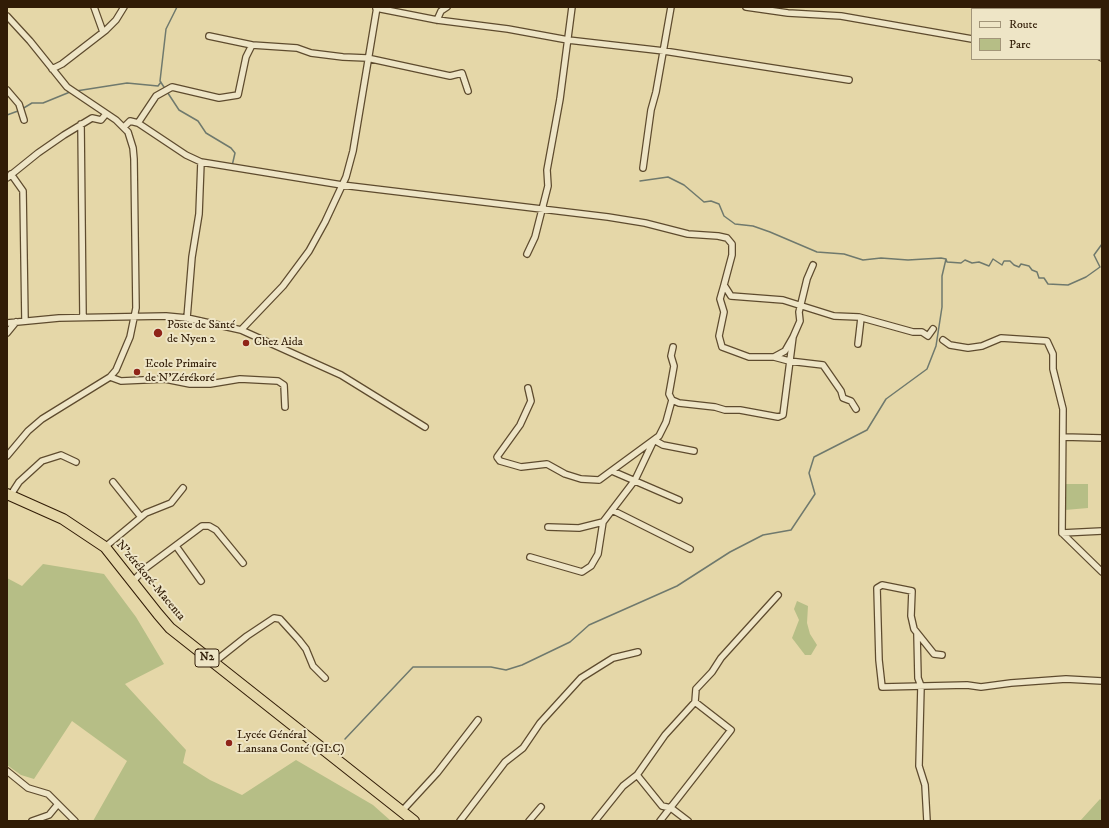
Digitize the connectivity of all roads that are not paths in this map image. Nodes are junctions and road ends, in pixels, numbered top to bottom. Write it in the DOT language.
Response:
graph roads {
  1 [pos="94,7"];
  2 [pos="101,7"];
  3 [pos="124,7"];
  4 [pos="447,7"];
  5 [pos="572,7"];
  6 [pos="671,7"];
  7 [pos="746,7"];
  8 [pos="376,8"];
  9 [pos="7,16"];
  10 [pos="437,20"];
  11 [pos="103,32"];
  12 [pos="209,36"];
  13 [pos="971,39"];
  14 [pos="568,40"];
  15 [pos="252,45"];
  16 [pos="664,52"];
  17 [pos="367,58"];
  18 [pos="52,69"];
  19 [pos="849,80"];
  20 [pos="7,90"];
  21 [pos="468,91"];
  22 [pos="106,114"];
  23 [pos="24,120"];
  24 [pos="138,123"];
  25 [pos="81,124"];
  26 [pos="124,127"];
  27 [pos="201,162"];
  28 [pos="643,168"];
  29 [pos="9,176"];
  30 [pos="342,185"];
  31 [pos="544,208"];
  32 [pos="527,254"];
  33 [pos="813,265"];
  34 [pos="724,286"];
  35 [pos="800,306"];
  36 [pos="135,316"];
  37 [pos="83,317"];
  38 [pos="187,318"];
  39 [pos="861,318"];
  40 [pos="25,321"];
  41 [pos="16,322"];
  42 [pos="7,323"];
  43 [pos="933,329"];
  44 [pos="241,330"];
  45 [pos="7,333"];
  46 [pos="793,337"];
  47 [pos="943,340"];
  48 [pos="858,344"];
  49 [pos="673,347"];
  50 [pos="774,357"];
  51 [pos="789,362"];
  52 [pos="110,377"];
  53 [pos="528,388"];
  54 [pos="672,400"];
  55 [pos="284,408"];
  56 [pos="856,409"];
  57 [pos="425,427"];
  58 [pos="1063,438"];
  59 [pos="1102,438"];
  60 [pos="654,440"];
  61 [pos="694,450"];
  62 [pos="7,456"];
  63 [pos="76,462"];
  64 [pos="612,470"];
  65 [pos="635,480"];
  66 [pos="113,482"];
  67 [pos="183,488"];
  68 [pos="8,495"];
  69 [pos="679,500"];
  70 [pos="612,510"];
  71 [pos="141,517"];
  72 [pos="604,522"];
  73 [pos="548,527"];
  74 [pos="1102,531"];
  75 [pos="1062,533"];
  76 [pos="176,546"];
  77 [pos="105,547"];
  78 [pos="690,549"];
  79 [pos="530,558"];
  80 [pos="243,563"];
  81 [pos="1102,572"];
  82 [pos="201,581"];
  83 [pos="132,582"];
  84 [pos="778,596"];
  85 [pos="917,634"];
  86 [pos="638,652"];
  87 [pos="942,655"];
  88 [pos="213,663"];
  89 [pos="325,678"];
  90 [pos="1102,681"];
  91 [pos="922,686"];
  92 [pos="695,702"];
  93 [pos="478,720"];
  94 [pos="7,771"];
  95 [pos="637,775"];
  96 [pos="58,804"];
  97 [pos="541,807"];
  98 [pos="671,808"];
  99 [pos="402,811"];
  100 [pos="32,821"];
  101 [pos="75,821"];
  102 [pos="414,821"];
  103 [pos="460,821"];
  104 [pos="529,821"];
  105 [pos="595,821"];
  106 [pos="660,821"];
  107 [pos="688,821"];
  108 [pos="927,821"];
  1 -- 2 [label="street"];
  1 -- 11 [label="street"];
  3 -- 11 [label="street"];
  4 -- 10 [label="street"];
  5 -- 14 [label="street"];
  6 -- 16 [label="street"];
  7 -- 13 [label="street"];
  8 -- 10 [label="street"];
  8 -- 17 [label="street"];
  9 -- 18 [label="street"];
  10 -- 14 [label="street"];
  11 -- 18 [label="street"];
  12 -- 15 [label="street"];
  14 -- 16 [label="street"];
  14 -- 31 [label="street"];
  15 -- 17 [label="street"];
  15 -- 24 [label="street"];
  16 -- 19 [label="street"];
  16 -- 28 [label="street"];
  17 -- 21 [label="street"];
  17 -- 30 [label="street"];
  18 -- 22 [label="street"];
  20 -- 23 [label="street"];
  22 -- 25 [label="street"];
  22 -- 26 [label="street"];
  24 -- 26 [label="street"];
  24 -- 27 [label="street"];
  25 -- 29 [label="street"];
  25 -- 37 [label="street"];
  26 -- 36 [label="street"];
  27 -- 30 [label="street"];
  27 -- 38 [label="street"];
  29 -- 40 [label="street"];
  30 -- 31 [label="street"];
  30 -- 44 [label="street"];
  31 -- 32 [label="street"];
  31 -- 34 [label="street"];
  33 -- 35 [label="street"];
  34 -- 35 [label="street"];
  34 -- 50 [label="street"];
  35 -- 39 [label="street"];
  35 -- 46 [label="street"];
  36 -- 37 [label="street"];
  36 -- 38 [label="street"];
  36 -- 52 [label="street"];
  37 -- 40 [label="street"];
  38 -- 44 [label="street"];
  39 -- 43 [label="street"];
  39 -- 48 [label="street"];
  40 -- 41 [label="street"];
  41 -- 42 [label="street"];
  41 -- 45 [label="street"];
  44 -- 57 [label="street"];
  46 -- 50 [label="street"];
  46 -- 51 [label="street"];
  47 -- 58 [label="street"];
  49 -- 54 [label="street"];
  50 -- 51 [label="street"];
  51 -- 54 [label="street"];
  51 -- 56 [label="street"];
  52 -- 55 [label="street"];
  52 -- 62 [label="street"];
  53 -- 64 [label="street"];
  54 -- 60 [label="street"];
  58 -- 59 [label="street"];
  58 -- 75 [label="street"];
  60 -- 61 [label="street"];
  60 -- 64 [label="street"];
  60 -- 65 [label="street"];
  63 -- 68 [label="street"];
  64 -- 65 [label="street"];
  65 -- 69 [label="street"];
  65 -- 70 [label="street"];
  66 -- 71 [label="street"];
  67 -- 71 [label="street"];
  68 -- 77 [label="highway, N'zérékoré-Macenta / N2"];
  70 -- 72 [label="street"];
  70 -- 78 [label="street"];
  71 -- 77 [label="street"];
  72 -- 73 [label="street"];
  72 -- 79 [label="street"];
  74 -- 75 [label="street"];
  75 -- 81 [label="street"];
  76 -- 80 [label="street"];
  76 -- 82 [label="street"];
  76 -- 83 [label="street"];
  77 -- 83 [label="highway, N'zérékoré-Macenta / N2"];
  83 -- 88 [label="highway, N'zérékoré-Macenta / N2"];
  84 -- 92 [label="street"];
  85 -- 87 [label="street"];
  85 -- 91 [label="street"];
  85 -- 91 [label="street"];
  86 -- 103 [label="street"];
  88 -- 89 [label="street"];
  88 -- 99 [label="highway, N'zérékoré-Macenta / N2"];
  90 -- 91 [label="street"];
  91 -- 108 [label="street"];
  92 -- 95 [label="street"];
  92 -- 98 [label="street"];
  93 -- 99 [label="street"];
  94 -- 96 [label="street"];
  95 -- 98 [label="street"];
  95 -- 105 [label="street"];
  96 -- 100 [label="street"];
  96 -- 101 [label="street"];
  97 -- 104 [label="street"];
  98 -- 106 [label="street"];
  98 -- 107 [label="street"];
  99 -- 102 [label="highway, N'zérékoré-Macenta / N2"];
}
